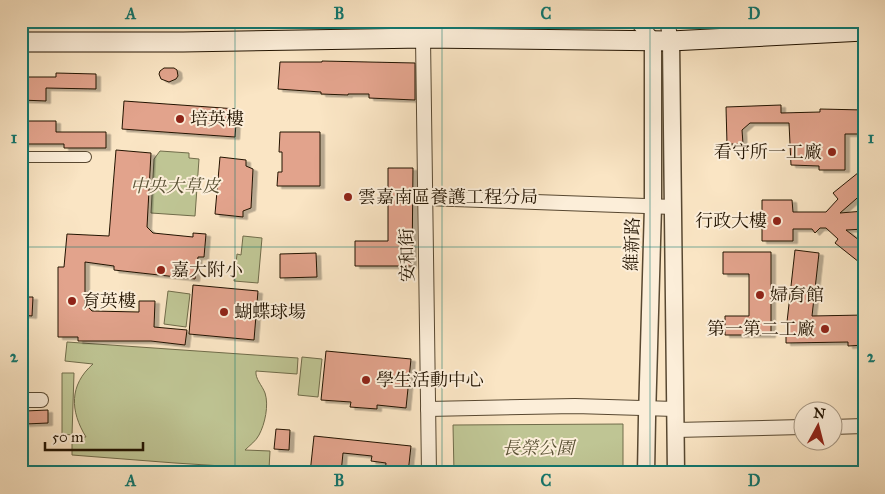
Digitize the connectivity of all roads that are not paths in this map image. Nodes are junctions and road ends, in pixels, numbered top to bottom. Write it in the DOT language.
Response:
graph roads {
  1 [pos="637,21"];
  2 [pos="667,21"];
  3 [pos="864,31"];
  4 [pos="423,38"];
  5 [pos="662,40"];
  6 [pos="21,42"];
  7 [pos="21,157"];
  8 [pos="86,157"];
  9 [pos="425,198"];
  10 [pos="653,206"];
  11 [pos="673,207"];
  12 [pos="21,400"];
  13 [pos="41,400"];
  14 [pos="647,408"];
  15 [pos="428,409"];
  16 [pos="675,409"];
  17 [pos="864,426"];
  18 [pos="792,427"];
  19 [pos="842,427"];
  20 [pos="675,430"];
  21 [pos="429,473"];
  22 [pos="646,473"];
  23 [pos="676,473"];
  1 -- 5 [label="street"];
  2 -- 5 [label="street"];
  3 -- 5 [label="main road"];
  4 -- 5 [label="main road"];
  4 -- 6 [label="main road"];
  4 -- 9 [label="street, 安和街"];
  5 -- 10 [label="street, 維新路"];
  5 -- 11 [label="street"];
  7 -- 8 [label="street"];
  9 -- 10 [label="street"];
  9 -- 15 [label="street, 安和街"];
  10 -- 11 [label="street"];
  10 -- 14 [label="street, 維新路"];
  11 -- 16 [label="street"];
  12 -- 13 [label="street"];
  14 -- 15 [label="street"];
  14 -- 16 [label="street"];
  14 -- 22 [label="street, 維新路"];
  15 -- 21 [label="street, 安和街"];
  16 -- 20 [label="street"];
  17 -- 19 [label="street"];
  18 -- 20 [label="street"];
  20 -- 23 [label="street"];
}
